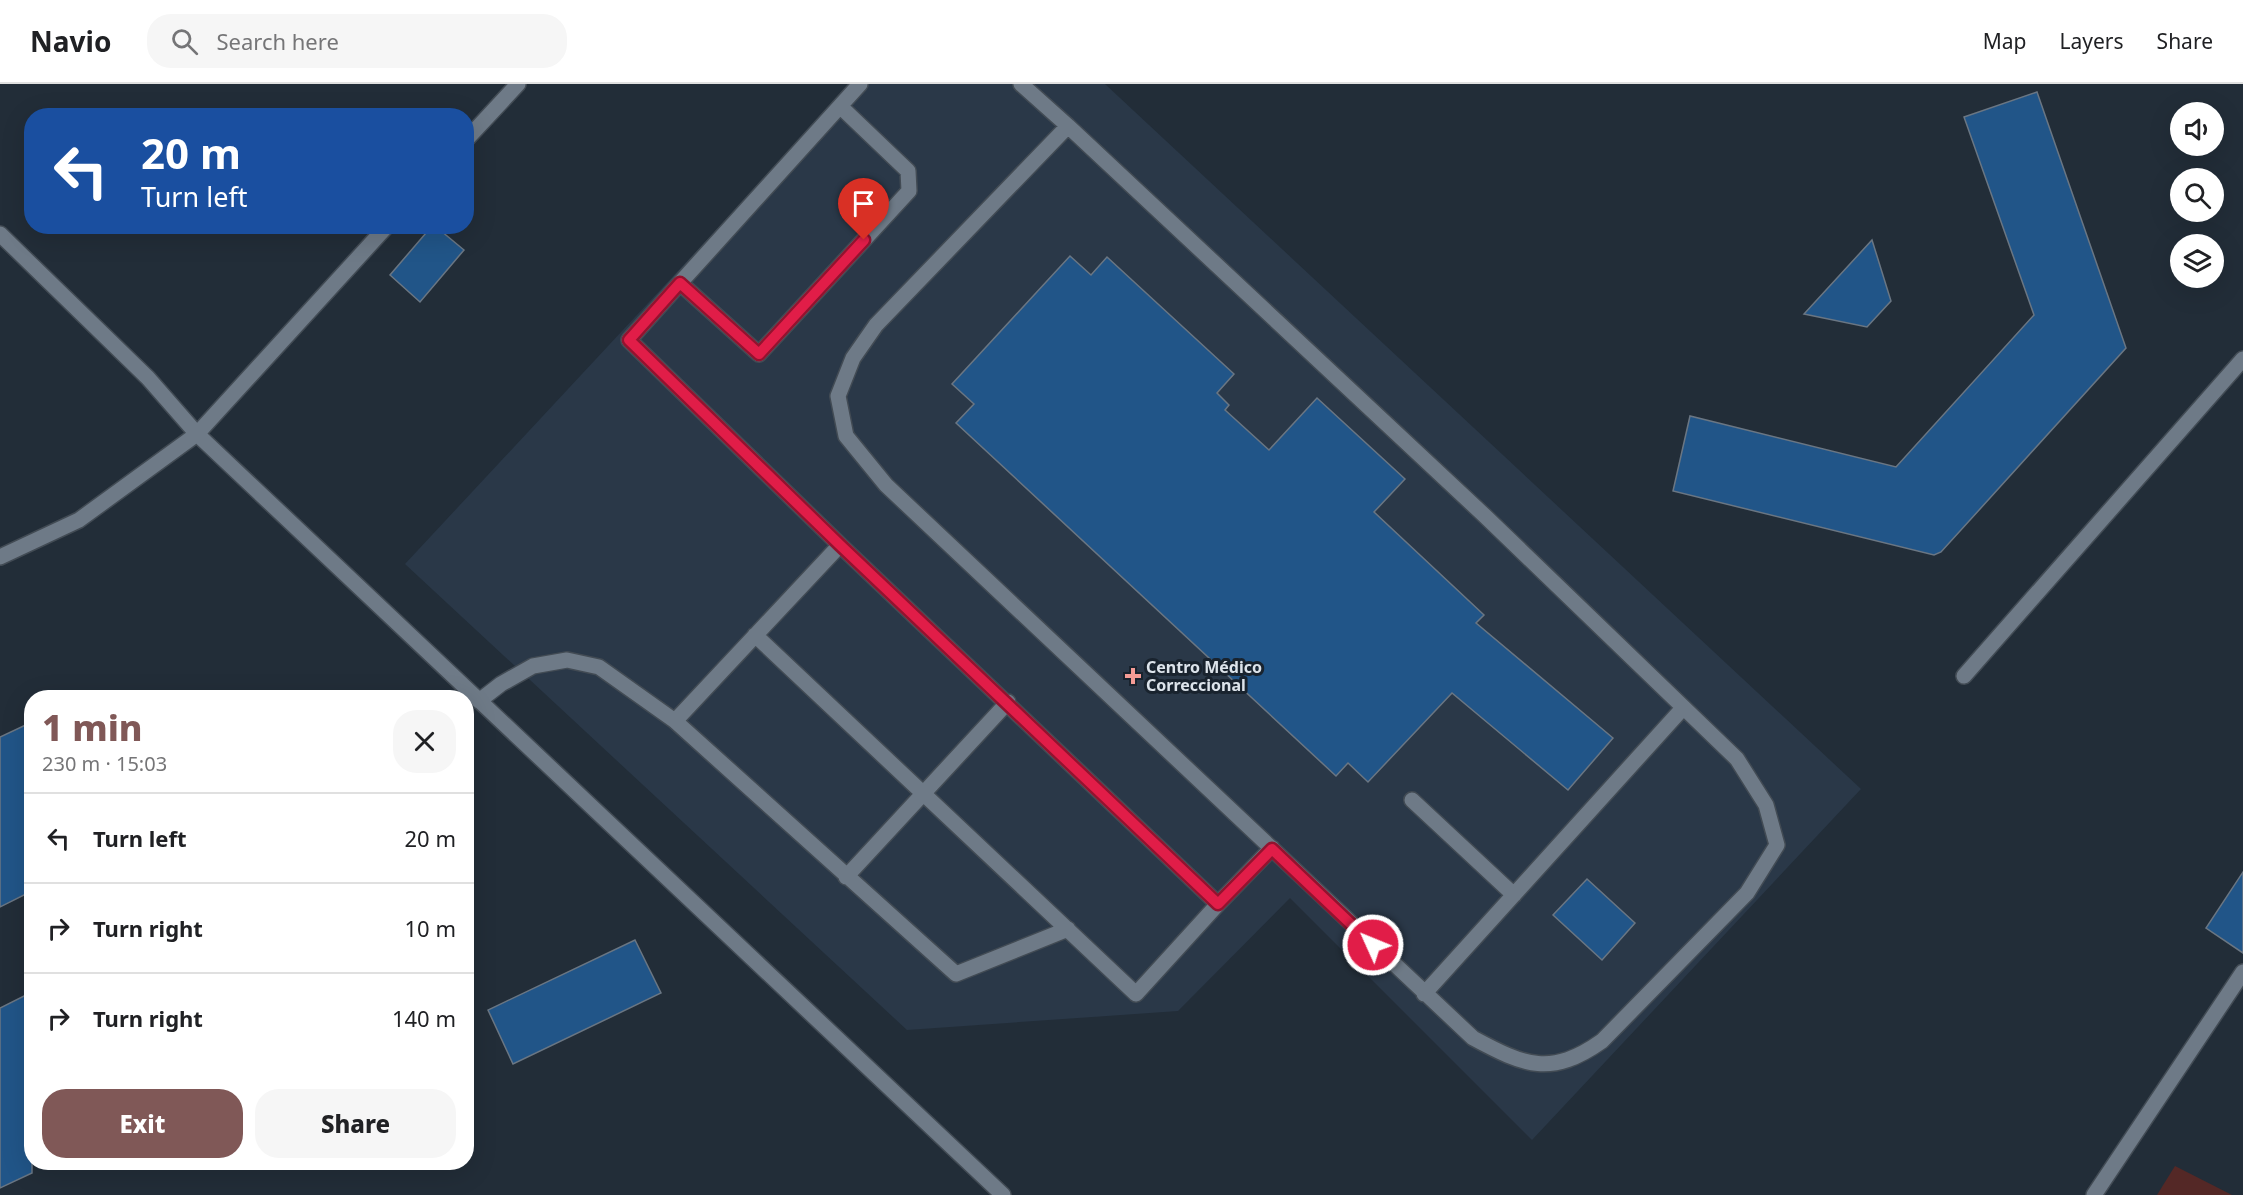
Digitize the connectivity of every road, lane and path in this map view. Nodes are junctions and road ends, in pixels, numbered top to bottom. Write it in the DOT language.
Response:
graph roads {
  1 [pos="518,84"];
  2 [pos="860,84"];
  3 [pos="1021,84"];
  4 [pos="841,106"];
  5 [pos="1068,126"];
  6 [pos="474,131"];
  7 [pos="0,234"];
  8 [pos="380,234"];
  9 [pos="680,283"];
  10 [pos="2243,359"];
  11 [pos="197,434"];
  12 [pos="840,545"];
  13 [pos="0,558"];
  14 [pos="755,635"];
  15 [pos="1964,676"];
  16 [pos="467,690"];
  17 [pos="474,696"];
  18 [pos="479,701"];
  19 [pos="1008,702"];
  20 [pos="1683,708"];
  21 [pos="675,721"];
  22 [pos="924,796"];
  23 [pos="1412,800"];
  24 [pos="1272,849"];
  25 [pos="846,877"];
  26 [pos="1514,895"];
  27 [pos="1218,904"];
  28 [pos="1068,929"];
  29 [pos="2243,972"];
  30 [pos="1424,994"];
  31 [pos="1003,1195"];
  32 [pos="2094,1195"];
  1 -- 6 [label="lane"];
  2 -- 4 [label="lane"];
  3 -- 5 [label="lane"];
  4 -- 9 [label="lane"];
  4 -- 9 [label="lane"];
  5 -- 20 [label="lane"];
  5 -- 24 [label="lane"];
  7 -- 11 [label="lane"];
  8 -- 11 [label="lane"];
  9 -- 12 [label="lane"];
  10 -- 15 [label="lane"];
  11 -- 13 [label="lane"];
  11 -- 16 [label="lane"];
  12 -- 14 [label="lane"];
  12 -- 19 [label="lane"];
  14 -- 21 [label="lane"];
  14 -- 22 [label="lane"];
  17 -- 18 [label="lane"];
  18 -- 21 [label="lane"];
  18 -- 31 [label="lane"];
  19 -- 22 [label="lane"];
  19 -- 27 [label="lane"];
  20 -- 26 [label="lane"];
  20 -- 30 [label="lane"];
  21 -- 25 [label="lane"];
  22 -- 25 [label="lane"];
  22 -- 28 [label="lane"];
  23 -- 26 [label="lane"];
  24 -- 27 [label="lane"];
  24 -- 30 [label="lane"];
  25 -- 28 [label="lane"];
  26 -- 30 [label="lane"];
  27 -- 28 [label="lane"];
  29 -- 32 [label="lane"];
}
